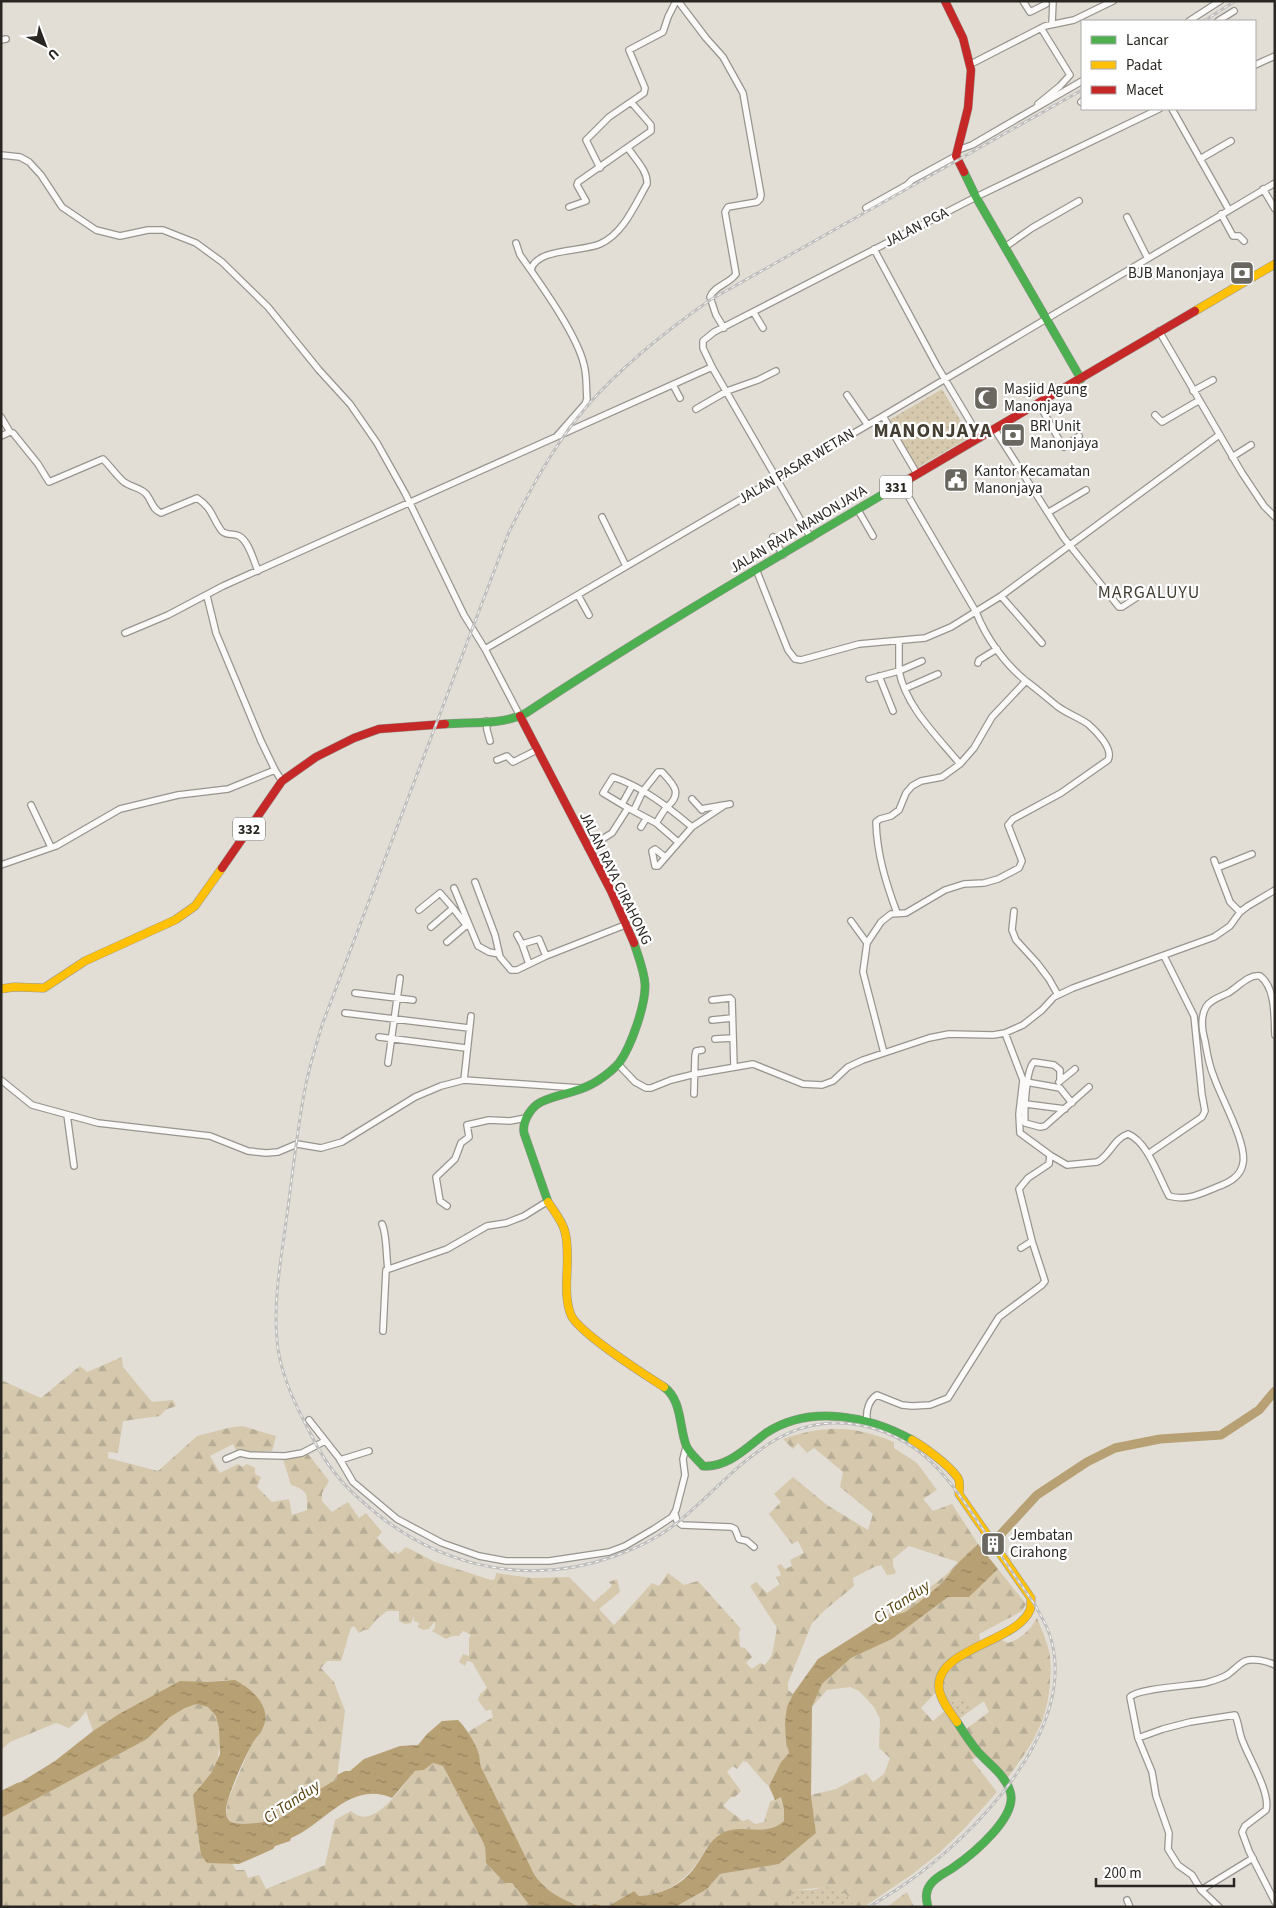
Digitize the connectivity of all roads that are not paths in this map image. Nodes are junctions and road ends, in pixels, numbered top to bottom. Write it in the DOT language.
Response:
graph roads {
  1 [pos="677,1"];
  2 [pos="945,1"];
  3 [pos="1023,1"];
  4 [pos="1053,1"];
  5 [pos="1113,1"];
  6 [pos="1220,1"];
  7 [pos="1045,3"];
  8 [pos="1234,11"];
  9 [pos="1053,16"];
  10 [pos="1190,20"];
  11 [pos="1220,20"];
  12 [pos="1052,24"];
  13 [pos="1041,28"];
  14 [pos="1275,56"];
  15 [pos="971,64"];
  16 [pos="1256,65"];
  17 [pos="1081,82"];
  18 [pos="631,102"];
  19 [pos="1035,107"];
  20 [pos="1157,110"];
  21 [pos="1173,110"];
  22 [pos="1231,141"];
  23 [pos="628,148"];
  24 [pos="957,153"];
  25 [pos="1,154"];
  26 [pos="1200,159"];
  27 [pos="600,168"];
  28 [pos="1275,182"];
  29 [pos="1263,189"];
  30 [pos="976,197"];
  31 [pos="1079,201"];
  32 [pos="569,207"];
  33 [pos="866,208"];
  34 [pos="1275,209"];
  35 [pos="1229,210"];
  36 [pos="1221,214"];
  37 [pos="1127,217"];
  38 [pos="1244,240"];
  39 [pos="516,243"];
  40 [pos="1005,247"];
  41 [pos="874,249"];
  42 [pos="1147,257"];
  43 [pos="1275,264"];
  44 [pos="531,270"];
  45 [pos="754,313"];
  46 [pos="1046,318"];
  47 [pos="724,328"];
  48 [pos="763,328"];
  49 [pos="1159,331"];
  50 [pos="712,367"];
  51 [pos="776,371"];
  52 [pos="945,378"];
  53 [pos="1081,379"];
  54 [pos="1213,380"];
  55 [pos="673,385"];
  56 [pos="726,391"];
  57 [pos="1193,391"];
  58 [pos="847,395"];
  59 [pos="680,398"];
  60 [pos="1198,401"];
  61 [pos="1039,404"];
  62 [pos="696,409"];
  63 [pos="1155,415"];
  64 [pos="883,416"];
  65 [pos="1,417"];
  66 [pos="866,424"];
  67 [pos="995,430"];
  68 [pos="10,432"];
  69 [pos="1220,435"];
  70 [pos="1,436"];
  71 [pos="1079,436"];
  72 [pos="554,438"];
  73 [pos="980,438"];
  74 [pos="1251,445"];
  75 [pos="1232,457"];
  76 [pos="917,474"];
  77 [pos="777,478"];
  78 [pos="901,484"];
  79 [pos="1086,490"];
  80 [pos="409,504"];
  81 [pos="858,510"];
  82 [pos="1049,512"];
  83 [pos="602,517"];
  84 [pos="1275,517"];
  85 [pos="873,536"];
  86 [pos="772,537"];
  87 [pos="811,538"];
  88 [pos="1070,546"];
  89 [pos="783,555"];
  90 [pos="626,566"];
  91 [pos="756,570"];
  92 [pos="258,571"];
  93 [pos="578,594"];
  94 [pos="207,596"];
  95 [pos="1001,596"];
  96 [pos="1139,596"];
  97 [pos="976,612"];
  98 [pos="589,615"];
  99 [pos="125,633"];
  100 [pos="899,641"];
  101 [pos="1042,643"];
  102 [pos="997,648"];
  103 [pos="485,649"];
  104 [pos="922,661"];
  105 [pos="978,663"];
  106 [pos="899,671"];
  107 [pos="938,674"];
  108 [pos="879,676"];
  109 [pos="870,679"];
  110 [pos="1026,681"];
  111 [pos="906,688"];
  112 [pos="893,711"];
  113 [pos="520,716"];
  114 [pos="486,721"];
  115 [pos="490,741"];
  116 [pos="537,750"];
  117 [pos="496,760"];
  118 [pos="960,764"];
  119 [pos="275,770"];
  120 [pos="282,781"];
  121 [pos="632,786"];
  122 [pos="643,791"];
  123 [pos="692,799"];
  124 [pos="31,805"];
  125 [pos="668,806"];
  126 [pos="628,808"];
  127 [pos="701,809"];
  128 [pos="706,816"];
  129 [pos="646,818"];
  130 [pos="656,823"];
  131 [pos="641,826"];
  132 [pos="692,827"];
  133 [pos="678,842"];
  134 [pos="51,847"];
  135 [pos="588,848"];
  136 [pos="1252,854"];
  137 [pos="665,857"];
  138 [pos="1214,860"];
  139 [pos="1,865"];
  140 [pos="1217,868"];
  141 [pos="475,882"];
  142 [pos="454,888"];
  143 [pos="1275,890"];
  144 [pos="453,908"];
  145 [pos="419,910"];
  146 [pos="1014,911"];
  147 [pos="1240,912"];
  148 [pos="897,913"];
  149 [pos="851,921"];
  150 [pos="467,925"];
  151 [pos="625,925"];
  152 [pos="431,927"];
  153 [pos="517,936"];
  154 [pos="447,942"];
  155 [pos="867,943"];
  156 [pos="522,944"];
  157 [pos="499,954"];
  158 [pos="546,956"];
  159 [pos="1164,956"];
  160 [pos="530,964"];
  161 [pos="400,978"];
  162 [pos="1,989"];
  163 [pos="355,993"];
  164 [pos="1058,995"];
  165 [pos="397,998"];
  166 [pos="413,1000"];
  167 [pos="712,1000"];
  168 [pos="345,1013"];
  169 [pos="471,1016"];
  170 [pos="1194,1016"];
  171 [pos="732,1018"];
  172 [pos="1202,1018"];
  173 [pos="394,1019"];
  174 [pos="712,1020"];
  175 [pos="469,1028"];
  176 [pos="1005,1034"];
  177 [pos="1275,1036"];
  178 [pos="379,1037"];
  179 [pos="392,1038"];
  180 [pos="732,1038"];
  181 [pos="715,1039"];
  182 [pos="466,1048"];
  183 [pos="702,1050"];
  184 [pos="884,1053"];
  185 [pos="388,1063"];
  186 [pos="618,1064"];
  187 [pos="734,1066"];
  188 [pos="695,1074"];
  189 [pos="1069,1074"];
  190 [pos="1,1080"];
  191 [pos="464,1080"];
  192 [pos="1026,1081"];
  193 [pos="1060,1081"];
  194 [pos="1054,1086"];
  195 [pos="1089,1087"];
  196 [pos="582,1088"];
  197 [pos="694,1094"];
  198 [pos="1072,1102"];
  199 [pos="1026,1104"];
  200 [pos="1065,1109"];
  201 [pos="67,1115"];
  202 [pos="526,1118"];
  203 [pos="1148,1154"];
  204 [pos="1050,1155"];
  205 [pos="74,1166"];
  206 [pos="548,1200"];
  207 [pos="447,1206"];
  208 [pos="382,1224"];
  209 [pos="1032,1241"];
  210 [pos="1021,1248"];
  211 [pos="388,1269"];
  212 [pos="383,1332"];
  213 [pos="867,1419"];
  214 [pos="309,1420"];
  215 [pos="325,1441"];
  216 [pos="686,1447"];
  217 [pos="369,1451"];
  218 [pos="226,1459"];
  219 [pos="340,1460"];
  220 [pos="675,1514"];
  221 [pos="754,1547"];
  222 [pos="1275,1665"];
  223 [pos="1138,1738"];
  224 [pos="1253,1858"];
  225 [pos="1201,1890"];
  226 [pos="1127,1900"];
  227 [pos="1275,1902"];
  228 [pos="928,1907"];
  229 [pos="1130,1907"];
  230 [pos="1219,1907"];
  1 -- 18 [label="street"];
  1 -- 47 [label="street"];
  2 -- 15 [label="main road"];
  3 -- 7 [label="street"];
  4 -- 9 [label="street"];
  5 -- 12 [label="street"];
  6 -- 10 [label="street"];
  7 -- 9 [label="street"];
  8 -- 11 [label="street"];
  9 -- 12 [label="street"];
  12 -- 13 [label="street"];
  13 -- 15 [label="street"];
  13 -- 19 [label="street"];
  14 -- 16 [label="street"];
  15 -- 24 [label="main road"];
  17 -- 19 [label="street"];
  18 -- 23 [label="street"];
  18 -- 27 [label="street"];
  19 -- 24 [label="street"];
  20 -- 30 [label="street, JALAN PGA"];
  21 -- 26 [label="street"];
  22 -- 26 [label="street"];
  23 -- 27 [label="street"];
  23 -- 44 [label="street"];
  24 -- 30 [label="main road"];
  24 -- 33 [label="street"];
  25 -- 80 [label="street"];
  26 -- 35 [label="street"];
  27 -- 32 [label="street"];
  28 -- 29 [label="street, JALAN PASAR WETAN"];
  29 -- 34 [label="street"];
  29 -- 35 [label="street, JALAN PASAR WETAN"];
  30 -- 40 [label="main road"];
  30 -- 41 [label="street, JALAN PGA"];
  31 -- 40 [label="street"];
  35 -- 36 [label="street, JALAN PASAR WETAN"];
  36 -- 38 [label="street"];
  36 -- 42 [label="street, JALAN PASAR WETAN"];
  37 -- 42 [label="street"];
  39 -- 44 [label="street"];
  40 -- 46 [label="main road"];
  41 -- 45 [label="street, JALAN PGA"];
  41 -- 52 [label="street"];
  42 -- 46 [label="street, JALAN PASAR WETAN"];
  43 -- 49 [label="main road, JALAN RAYA MANONJAYA / 331"];
  44 -- 72 [label="street"];
  45 -- 47 [label="street, JALAN PGA"];
  45 -- 48 [label="street"];
  46 -- 52 [label="street, JALAN PASAR WETAN"];
  46 -- 53 [label="main road"];
  47 -- 50 [label="street, JALAN PGA"];
  49 -- 53 [label="main road, JALAN RAYA MANONJAYA / 331"];
  49 -- 57 [label="street"];
  50 -- 55 [label="street"];
  50 -- 56 [label="street"];
  51 -- 56 [label="street"];
  52 -- 64 [label="street, JALAN PASAR WETAN"];
  52 -- 73 [label="street"];
  53 -- 61 [label="main road, JALAN RAYA MANONJAYA / 331"];
  54 -- 57 [label="street"];
  55 -- 59 [label="street"];
  55 -- 72 [label="street"];
  56 -- 62 [label="street"];
  56 -- 77 [label="street"];
  57 -- 60 [label="street"];
  58 -- 66 [label="street"];
  60 -- 63 [label="street"];
  60 -- 69 [label="street"];
  61 -- 67 [label="main road, JALAN RAYA MANONJAYA / 331"];
  61 -- 71 [label="street"];
  64 -- 66 [label="street, JALAN PASAR WETAN"];
  64 -- 76 [label="street"];
  65 -- 68 [label="street"];
  66 -- 77 [label="street, JALAN PASAR WETAN"];
  67 -- 73 [label="main road, JALAN RAYA MANONJAYA / 331"];
  67 -- 82 [label="street"];
  68 -- 70 [label="street"];
  68 -- 92 [label="street"];
  69 -- 75 [label="street"];
  69 -- 88 [label="street"];
  72 -- 80 [label="street"];
  73 -- 76 [label="main road, JALAN RAYA MANONJAYA / 331"];
  74 -- 75 [label="street"];
  75 -- 84 [label="street"];
  76 -- 78 [label="main road, JALAN RAYA MANONJAYA / 331"];
  77 -- 87 [label="street"];
  77 -- 90 [label="street, JALAN PASAR WETAN"];
  78 -- 81 [label="main road, JALAN RAYA MANONJAYA / 331"];
  78 -- 97 [label="street"];
  79 -- 82 [label="street"];
  80 -- 92 [label="street"];
  80 -- 103 [label="street"];
  81 -- 85 [label="street"];
  81 -- 87 [label="main road, JALAN RAYA MANONJAYA / 331"];
  82 -- 88 [label="street"];
  83 -- 90 [label="street"];
  86 -- 89 [label="street"];
  87 -- 89 [label="main road, JALAN RAYA MANONJAYA / 331"];
  88 -- 95 [label="street"];
  88 -- 96 [label="street"];
  89 -- 91 [label="main road, JALAN RAYA MANONJAYA / 331"];
  90 -- 93 [label="street, JALAN PASAR WETAN"];
  91 -- 100 [label="street"];
  91 -- 113 [label="main road, JALAN RAYA MANONJAYA / 331"];
  92 -- 94 [label="street"];
  93 -- 98 [label="street"];
  93 -- 103 [label="street, JALAN PASAR WETAN"];
  94 -- 99 [label="street"];
  94 -- 119 [label="street"];
  95 -- 97 [label="street"];
  95 -- 101 [label="street"];
  97 -- 100 [label="street"];
  97 -- 102 [label="street"];
  100 -- 106 [label="street"];
  102 -- 105 [label="street"];
  102 -- 110 [label="street"];
  103 -- 113 [label="street"];
  104 -- 106 [label="street"];
  106 -- 108 [label="street"];
  106 -- 111 [label="street"];
  107 -- 111 [label="street"];
  108 -- 109 [label="street"];
  108 -- 112 [label="street"];
  110 -- 118 [label="street"];
  110 -- 148 [label="street"];
  111 -- 118 [label="street"];
  113 -- 114 [label="main road, 332"];
  113 -- 116 [label="main road, JALAN RAYA CIRAHONG"];
  114 -- 115 [label="street"];
  114 -- 120 [label="main road, 332"];
  116 -- 117 [label="street"];
  116 -- 135 [label="main road, JALAN RAYA CIRAHONG"];
  118 -- 148 [label="street"];
  119 -- 120 [label="street"];
  119 -- 134 [label="street"];
  120 -- 162 [label="main road, 332"];
  121 -- 122 [label="street"];
  121 -- 126 [label="street"];
  121 -- 126 [label="street"];
  122 -- 125 [label="street"];
  122 -- 125 [label="street"];
  122 -- 126 [label="street"];
  123 -- 127 [label="street"];
  124 -- 134 [label="street"];
  125 -- 130 [label="street"];
  125 -- 132 [label="street"];
  126 -- 129 [label="street"];
  126 -- 135 [label="street"];
  127 -- 128 [label="street"];
  127 -- 128 [label="street"];
  128 -- 132 [label="street"];
  129 -- 130 [label="street"];
  129 -- 131 [label="street"];
  130 -- 133 [label="street"];
  132 -- 133 [label="street"];
  133 -- 137 [label="street"];
  134 -- 139 [label="street"];
  135 -- 151 [label="main road, JALAN RAYA CIRAHONG"];
  136 -- 140 [label="street"];
  138 -- 140 [label="street"];
  140 -- 147 [label="street"];
  141 -- 157 [label="street"];
  142 -- 150 [label="street"];
  143 -- 147 [label="street"];
  144 -- 145 [label="street"];
  144 -- 150 [label="street"];
  144 -- 152 [label="street"];
  146 -- 164 [label="street"];
  147 -- 159 [label="street"];
  148 -- 155 [label="street"];
  149 -- 155 [label="street"];
  150 -- 154 [label="street"];
  150 -- 157 [label="street"];
  151 -- 158 [label="street"];
  151 -- 186 [label="main road, JALAN RAYA CIRAHONG"];
  153 -- 156 [label="street"];
  155 -- 184 [label="street"];
  156 -- 158 [label="street"];
  156 -- 160 [label="street"];
  157 -- 160 [label="street"];
  158 -- 160 [label="street"];
  159 -- 164 [label="street"];
  159 -- 170 [label="street"];
  161 -- 165 [label="street"];
  163 -- 165 [label="street"];
  164 -- 176 [label="street"];
  165 -- 166 [label="street"];
  165 -- 173 [label="street"];
  167 -- 171 [label="street"];
  168 -- 173 [label="street"];
  169 -- 175 [label="street"];
  170 -- 172 [label="street"];
  170 -- 203 [label="street"];
  171 -- 174 [label="street"];
  171 -- 180 [label="street"];
  172 -- 177 [label="street"];
  172 -- 203 [label="street"];
  173 -- 175 [label="street"];
  173 -- 179 [label="street"];
  175 -- 182 [label="street"];
  176 -- 184 [label="street"];
  176 -- 192 [label="street"];
  178 -- 179 [label="street"];
  179 -- 182 [label="street"];
  179 -- 185 [label="street"];
  180 -- 181 [label="street"];
  180 -- 187 [label="street"];
  182 -- 191 [label="street"];
  183 -- 188 [label="street"];
  184 -- 187 [label="street"];
  186 -- 188 [label="street"];
  186 -- 196 [label="main road, JALAN RAYA CIRAHONG"];
  187 -- 188 [label="street"];
  188 -- 197 [label="street"];
  189 -- 193 [label="street"];
  190 -- 201 [label="street"];
  191 -- 196 [label="street"];
  191 -- 201 [label="street"];
  192 -- 193 [label="street"];
  192 -- 194 [label="street"];
  192 -- 199 [label="street"];
  192 -- 204 [label="street"];
  193 -- 194 [label="street"];
  194 -- 198 [label="street"];
  195 -- 198 [label="street"];
  196 -- 202 [label="main road, JALAN RAYA CIRAHONG"];
  198 -- 200 [label="street"];
  199 -- 200 [label="street"];
  199 -- 200 [label="street"];
  201 -- 205 [label="street"];
  202 -- 206 [label="main road"];
  202 -- 207 [label="street"];
  203 -- 204 [label="street"];
  204 -- 209 [label="street"];
  206 -- 211 [label="street"];
  206 -- 216 [label="main road"];
  208 -- 211 [label="street"];
  209 -- 210 [label="street"];
  209 -- 213 [label="street"];
  211 -- 212 [label="street"];
  213 -- 216 [label="main road"];
  213 -- 228 [label="main road"];
  214 -- 215 [label="street"];
  215 -- 218 [label="street"];
  215 -- 219 [label="street"];
  216 -- 220 [label="street"];
  217 -- 219 [label="street"];
  219 -- 220 [label="street"];
  220 -- 221 [label="street"];
  222 -- 223 [label="street"];
  223 -- 224 [label="street"];
  223 -- 225 [label="street"];
  224 -- 225 [label="street"];
  224 -- 227 [label="street"];
  225 -- 230 [label="street"];
  226 -- 229 [label="street"];
}
